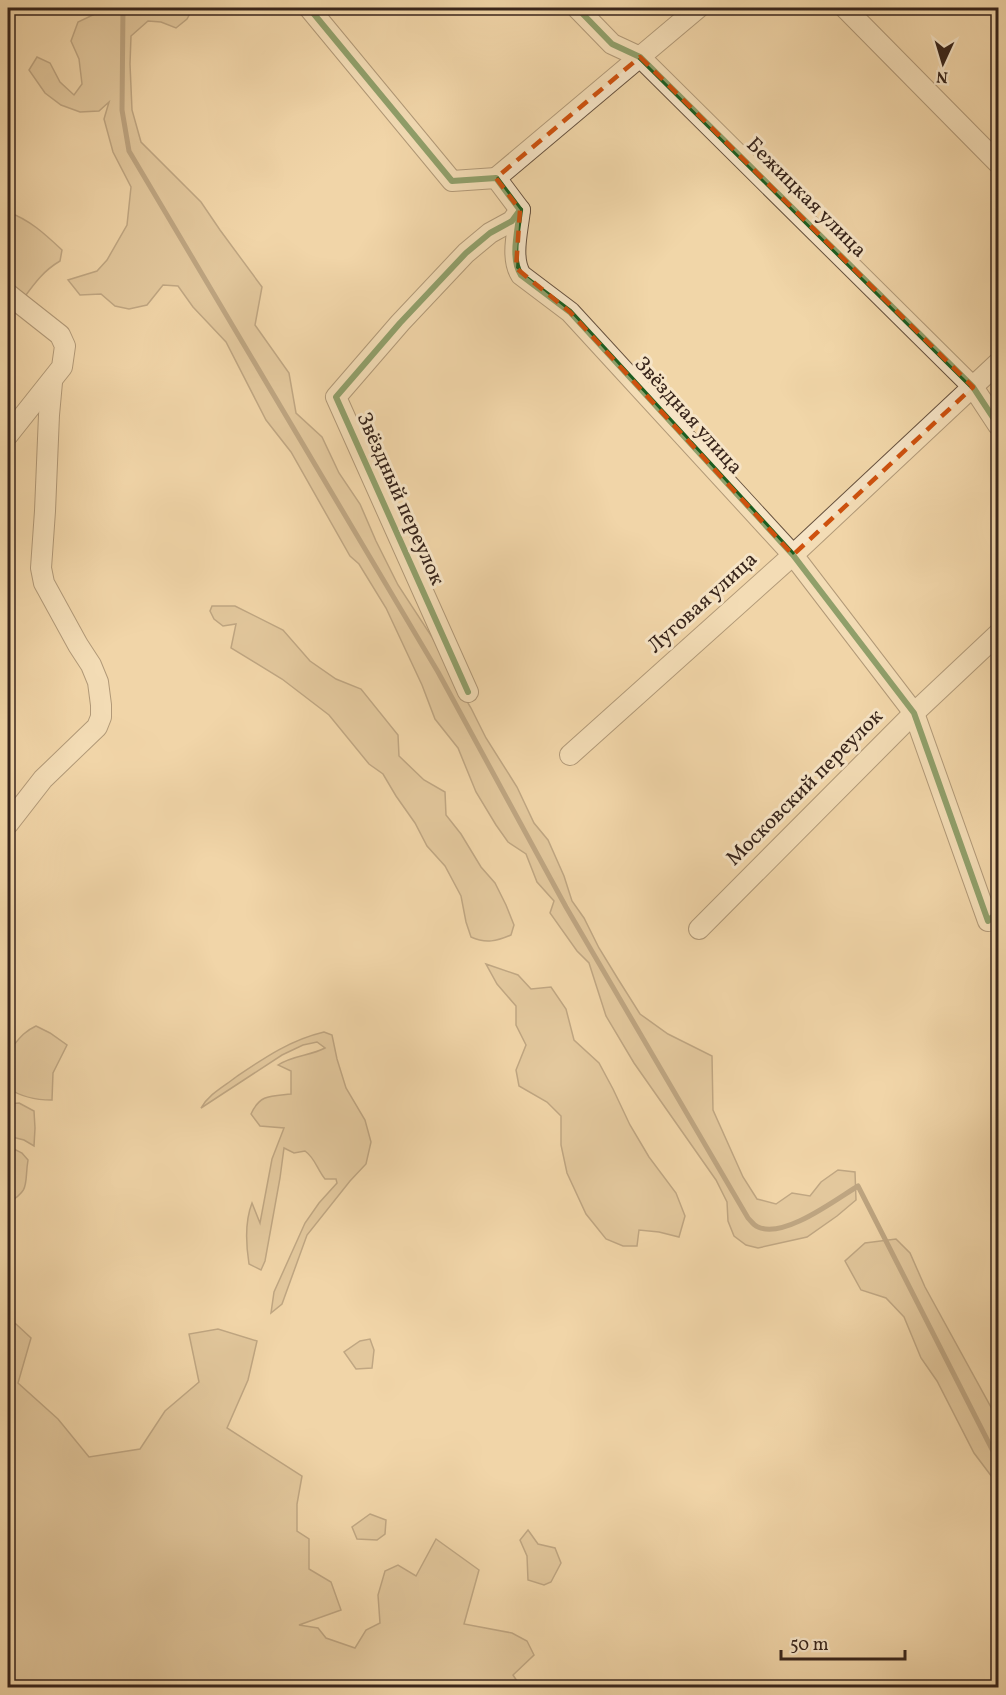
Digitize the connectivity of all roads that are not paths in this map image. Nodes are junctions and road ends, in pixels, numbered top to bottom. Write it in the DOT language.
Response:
graph roads {
  1 [pos="309,8"];
  2 [pos="577,8"];
  3 [pos="698,8"];
  4 [pos="845,8"];
  5 [pos="640,57"];
  6 [pos="999,163"];
  7 [pos="496,178"];
  8 [pos="520,210"];
  9 [pos="8,294"];
  10 [pos="999,363"];
  11 [pos="52,382"];
  12 [pos="973,387"];
  13 [pos="999,425"];
  14 [pos="8,435"];
  15 [pos="793,555"];
  16 [pos="999,634"];
  17 [pos="468,693"];
  18 [pos="914,713"];
  19 [pos="570,755"];
  20 [pos="8,824"];
  21 [pos="993,917"];
  22 [pos="699,928"];
  1 -- 7 [label="street"];
  2 -- 5 [label="street, Бежицкая улица"];
  3 -- 5 [label="street"];
  4 -- 6 [label="street"];
  5 -- 7 [label="street"];
  5 -- 12 [label="street, Бежицкая улица"];
  7 -- 8 [label="street"];
  8 -- 15 [label="street, Звёздная улица"];
  8 -- 17 [label="street, Звёздный переулок"];
  9 -- 11 [label="street"];
  10 -- 12 [label="street, Луговая улица"];
  11 -- 14 [label="street"];
  11 -- 20 [label="street"];
  12 -- 13 [label="street, Бежицкая улица"];
  12 -- 15 [label="street, Луговая улица"];
  15 -- 18 [label="street, Звёздная улица"];
  15 -- 19 [label="street, Луговая улица"];
  16 -- 18 [label="street, Московский переулок"];
  18 -- 21 [label="street, Звёздная улица"];
  18 -- 22 [label="street, Московский переулок"];
}
